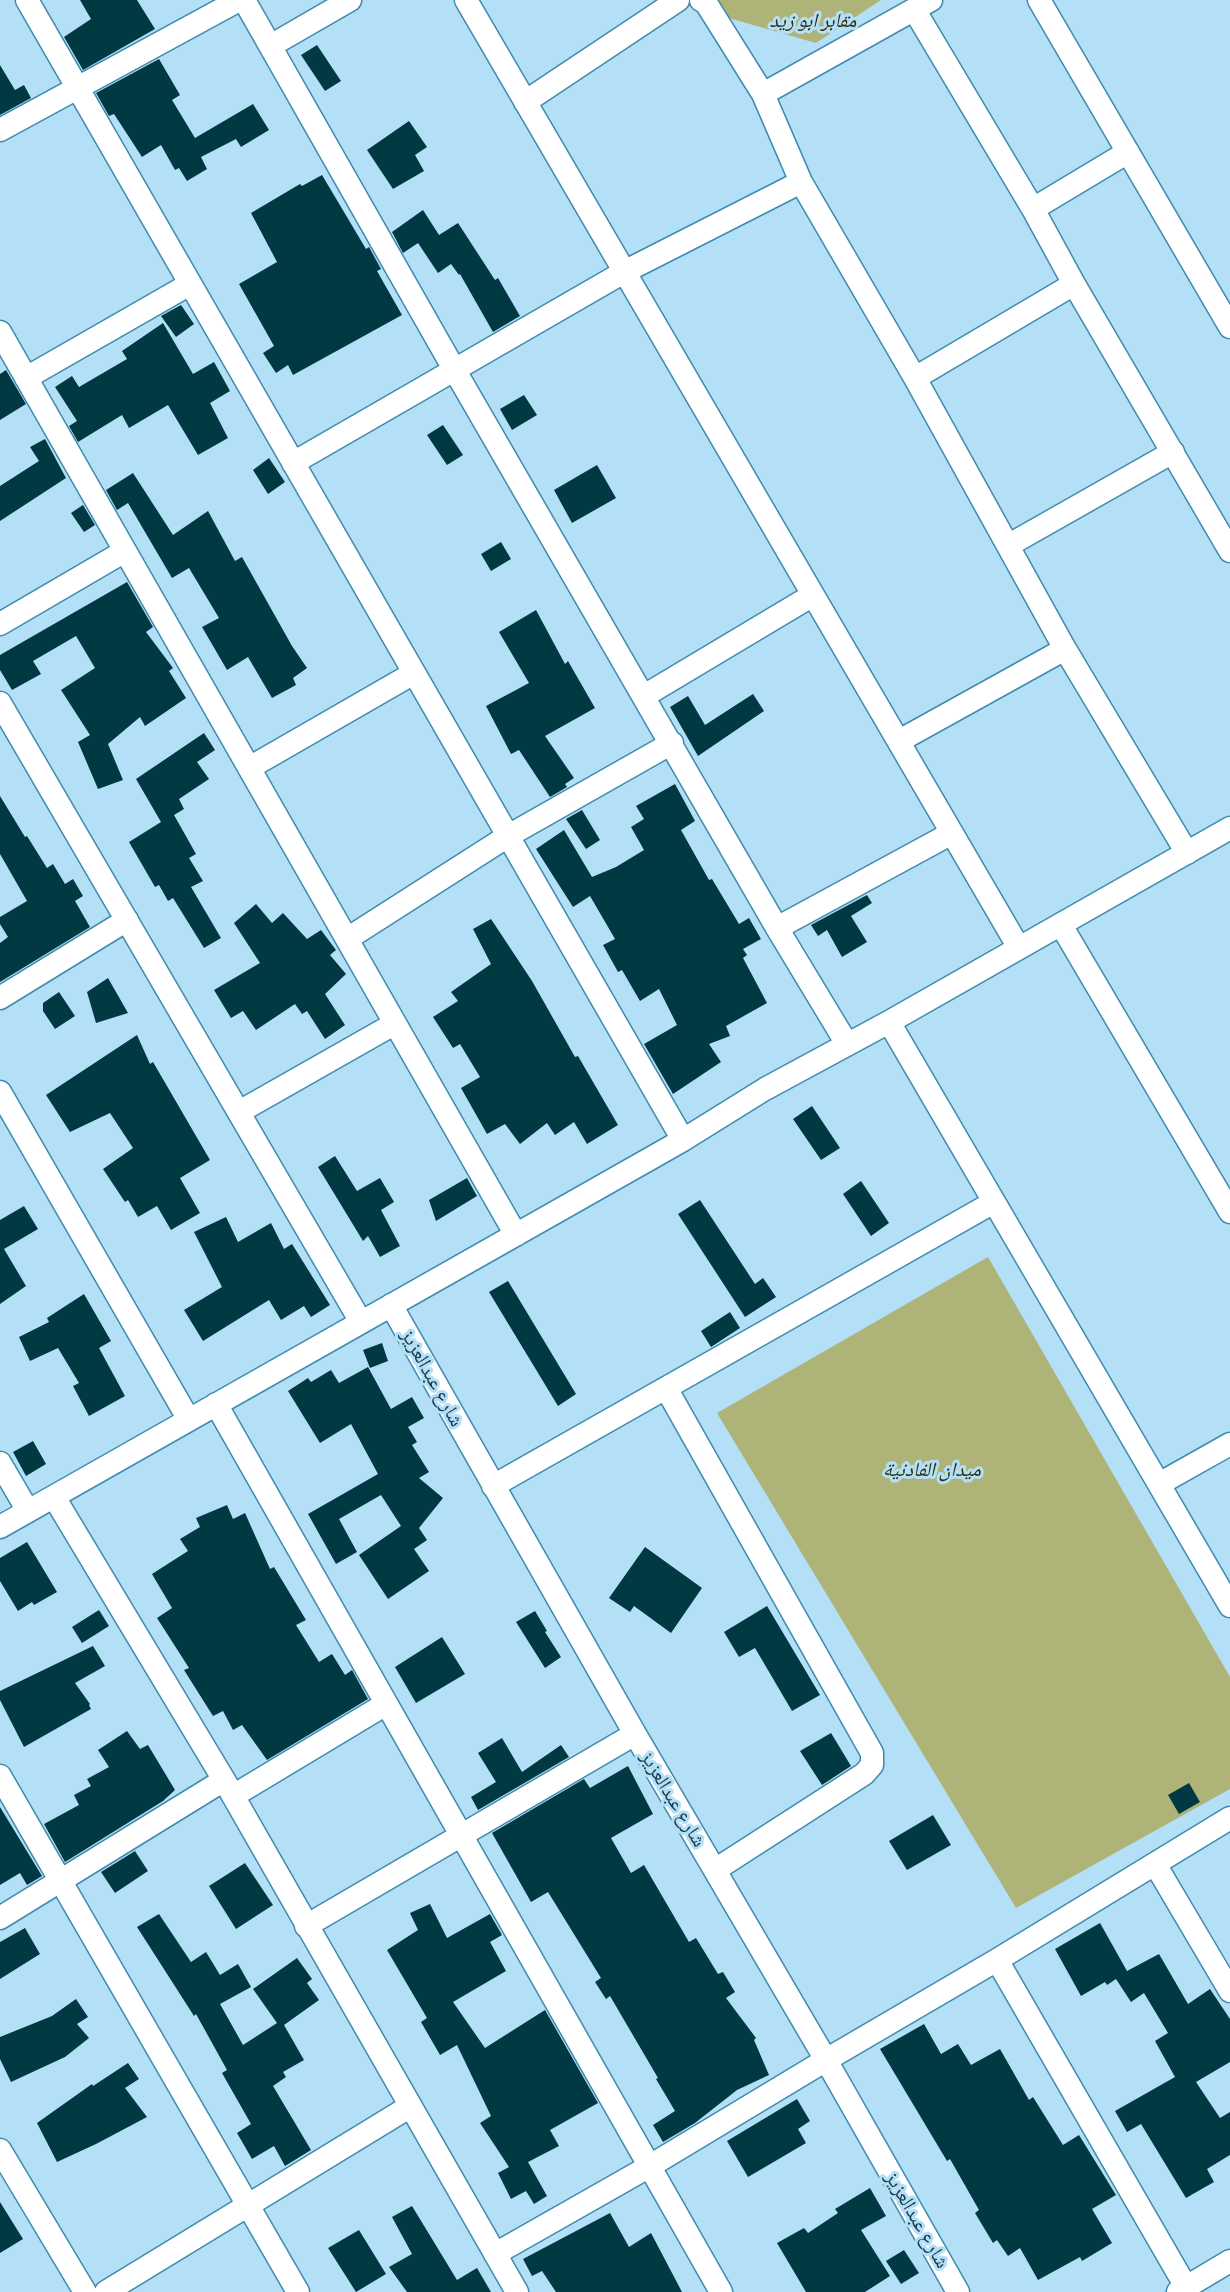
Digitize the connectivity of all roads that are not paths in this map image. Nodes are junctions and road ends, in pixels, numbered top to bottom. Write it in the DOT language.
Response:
graph roads {
  1 [pos="27,0"];
  2 [pos="239,0"];
  3 [pos="244,0"];
  4 [pos="350,0"];
  5 [pos="466,0"];
  6 [pos="678,0"];
  7 [pos="701,0"];
  8 [pos="1039,0"];
  9 [pos="923,5"];
  10 [pos="272,45"];
  11 [pos="79,89"];
  12 [pos="763,94"];
  13 [pos="525,102"];
  14 [pos="0,130"];
  15 [pos="1128,152"];
  16 [pos="801,182"];
  17 [pos="1032,209"];
  18 [pos="624,272"];
  19 [pos="190,284"];
  20 [pos="1074,285"];
  21 [pos="1230,327"];
  22 [pos="0,332"];
  23 [pos="454,369"];
  24 [pos="26,378"];
  25 [pos="915,378"];
  26 [pos="1173,452"];
  27 [pos="293,463"];
  28 [pos="1009,545"];
  29 [pos="125,551"];
  30 [pos="1230,551"];
  31 [pos="813,595"];
  32 [pos="0,624"];
  33 [pos="1065,649"];
  34 [pos="414,673"];
  35 [pos="644,696"];
  36 [pos="0,702"];
  37 [pos="899,741"];
  38 [pos="672,743"];
  39 [pos="249,768"];
  40 [pos="952,833"];
  41 [pos="1228,834"];
  42 [pos="508,836"];
  43 [pos="1187,853"];
  44 [pos="127,920"];
  45 [pos="1061,925"];
  46 [pos="777,927"];
  47 [pos="347,939"];
  48 [pos="1019,948"];
  49 [pos="0,998"];
  50 [pos="889,1022"];
  51 [pos="394,1024"];
  52 [pos="847,1044"];
  53 [pos="4,1106"];
  54 [pos="239,1112"];
  55 [pos="683,1140"];
  56 [pos="994,1202"];
  57 [pos="1230,1212"];
  58 [pos="516,1234"];
  59 [pos="391,1305"];
  60 [pos="361,1322"];
  61 [pos="666,1388"];
  62 [pos="216,1404"];
  63 [pos="189,1420"];
  64 [pos="1230,1444"];
  65 [pos="0,1463"];
  66 [pos="1159,1484"];
  67 [pos="493,1486"];
  68 [pos="54,1497"];
  69 [pos="28,1511"];
  70 [pos="0,1527"];
  71 [pos="1230,1606"];
  72 [pos="386,1704"];
  73 [pos="634,1734"];
  74 [pos="0,1776"];
  75 [pos="228,1788"];
  76 [pos="1230,1818"];
  77 [pos="460,1835"];
  78 [pos="1155,1863"];
  79 [pos="715,1870"];
  80 [pos="59,1881"];
  81 [pos="0,1918"];
  82 [pos="306,1926"];
  83 [pos="997,1960"];
  84 [pos="1230,1991"];
  85 [pos="826,2060"];
  86 [pos="409,2107"];
  87 [pos="0,2150"];
  88 [pos="650,2166"];
  89 [pos="249,2205"];
  90 [pos="495,2254"];
  91 [pos="1230,2261"];
  92 [pos="1182,2290"];
  93 [pos="85,2292"];
  94 [pos="106,2292"];
  95 [pos="298,2292"];
  96 [pos="517,2292"];
  97 [pos="721,2292"];
  98 [pos="958,2292"];
  1 -- 11 [label="street"];
  2 -- 11 [label="street"];
  3 -- 10 [label="street"];
  4 -- 10 [label="street"];
  5 -- 13 [label="street"];
  6 -- 13 [label="street"];
  7 -- 12 [label="street"];
  8 -- 15 [label="street"];
  9 -- 12 [label="street"];
  9 -- 17 [label="street"];
  10 -- 23 [label="street"];
  11 -- 14 [label="street"];
  11 -- 19 [label="street"];
  12 -- 16 [label="street"];
  13 -- 18 [label="street"];
  15 -- 17 [label="street"];
  15 -- 21 [label="street"];
  16 -- 18 [label="street"];
  16 -- 25 [label="street"];
  17 -- 20 [label="street"];
  18 -- 23 [label="street"];
  18 -- 31 [label="street"];
  19 -- 24 [label="street"];
  19 -- 27 [label="street"];
  20 -- 25 [label="street"];
  20 -- 26 [label="street"];
  22 -- 24 [label="street"];
  23 -- 27 [label="street"];
  23 -- 35 [label="street"];
  24 -- 29 [label="street"];
  25 -- 28 [label="street"];
  26 -- 28 [label="street"];
  26 -- 30 [label="street"];
  27 -- 34 [label="street"];
  28 -- 33 [label="street"];
  29 -- 32 [label="street"];
  29 -- 39 [label="street"];
  31 -- 35 [label="street"];
  31 -- 37 [label="street"];
  33 -- 37 [label="street"];
  33 -- 43 [label="street"];
  34 -- 39 [label="street"];
  34 -- 42 [label="street"];
  35 -- 38 [label="street"];
  36 -- 44 [label="street"];
  37 -- 40 [label="street"];
  38 -- 42 [label="street"];
  38 -- 46 [label="street"];
  39 -- 47 [label="street"];
  40 -- 46 [label="street"];
  40 -- 48 [label="street"];
  41 -- 43 [label="street"];
  42 -- 47 [label="street"];
  42 -- 55 [label="street"];
  43 -- 45 [label="street"];
  44 -- 49 [label="street"];
  44 -- 54 [label="street"];
  45 -- 48 [label="street"];
  45 -- 57 [label="street"];
  46 -- 52 [label="street"];
  47 -- 51 [label="street"];
  48 -- 50 [label="street"];
  50 -- 52 [label="street"];
  50 -- 56 [label="street"];
  51 -- 54 [label="street"];
  51 -- 58 [label="street"];
  52 -- 55 [label="street"];
  53 -- 63 [label="street"];
  54 -- 60 [label="street"];
  55 -- 58 [label="street"];
  56 -- 61 [label="street"];
  56 -- 66 [label="street"];
  58 -- 59 [label="street"];
  59 -- 60 [label="street"];
  59 -- 67 [label="street, شارع عبدالعزيز"];
  60 -- 62 [label="street"];
  61 -- 67 [label="street"];
  61 -- 79 [label="street"];
  62 -- 63 [label="street"];
  62 -- 72 [label="street"];
  63 -- 68 [label="street"];
  64 -- 66 [label="street"];
  65 -- 69 [label="street"];
  66 -- 71 [label="street"];
  67 -- 73 [label="street, شارع عبدالعزيز"];
  68 -- 69 [label="street"];
  68 -- 75 [label="street"];
  69 -- 70 [label="street"];
  72 -- 75 [label="street"];
  72 -- 77 [label="street"];
  73 -- 77 [label="street"];
  73 -- 79 [label="street, شارع عبدالعزيز"];
  74 -- 80 [label="street"];
  75 -- 80 [label="street"];
  75 -- 82 [label="street"];
  76 -- 78 [label="street"];
  77 -- 82 [label="street"];
  77 -- 88 [label="street"];
  78 -- 83 [label="street"];
  78 -- 84 [label="street"];
  79 -- 85 [label="street, شارع عبدالعزيز"];
  80 -- 81 [label="street"];
  80 -- 89 [label="street"];
  82 -- 86 [label="street"];
  83 -- 85 [label="street"];
  83 -- 92 [label="street"];
  85 -- 88 [label="street"];
  85 -- 98 [label="street, شارع عبدالعزيز"];
  86 -- 89 [label="street"];
  86 -- 90 [label="street"];
  87 -- 93 [label="street"];
  88 -- 90 [label="street"];
  88 -- 97 [label="street"];
  89 -- 94 [label="street"];
  89 -- 95 [label="street"];
  90 -- 96 [label="street"];
  91 -- 92 [label="street"];
}
